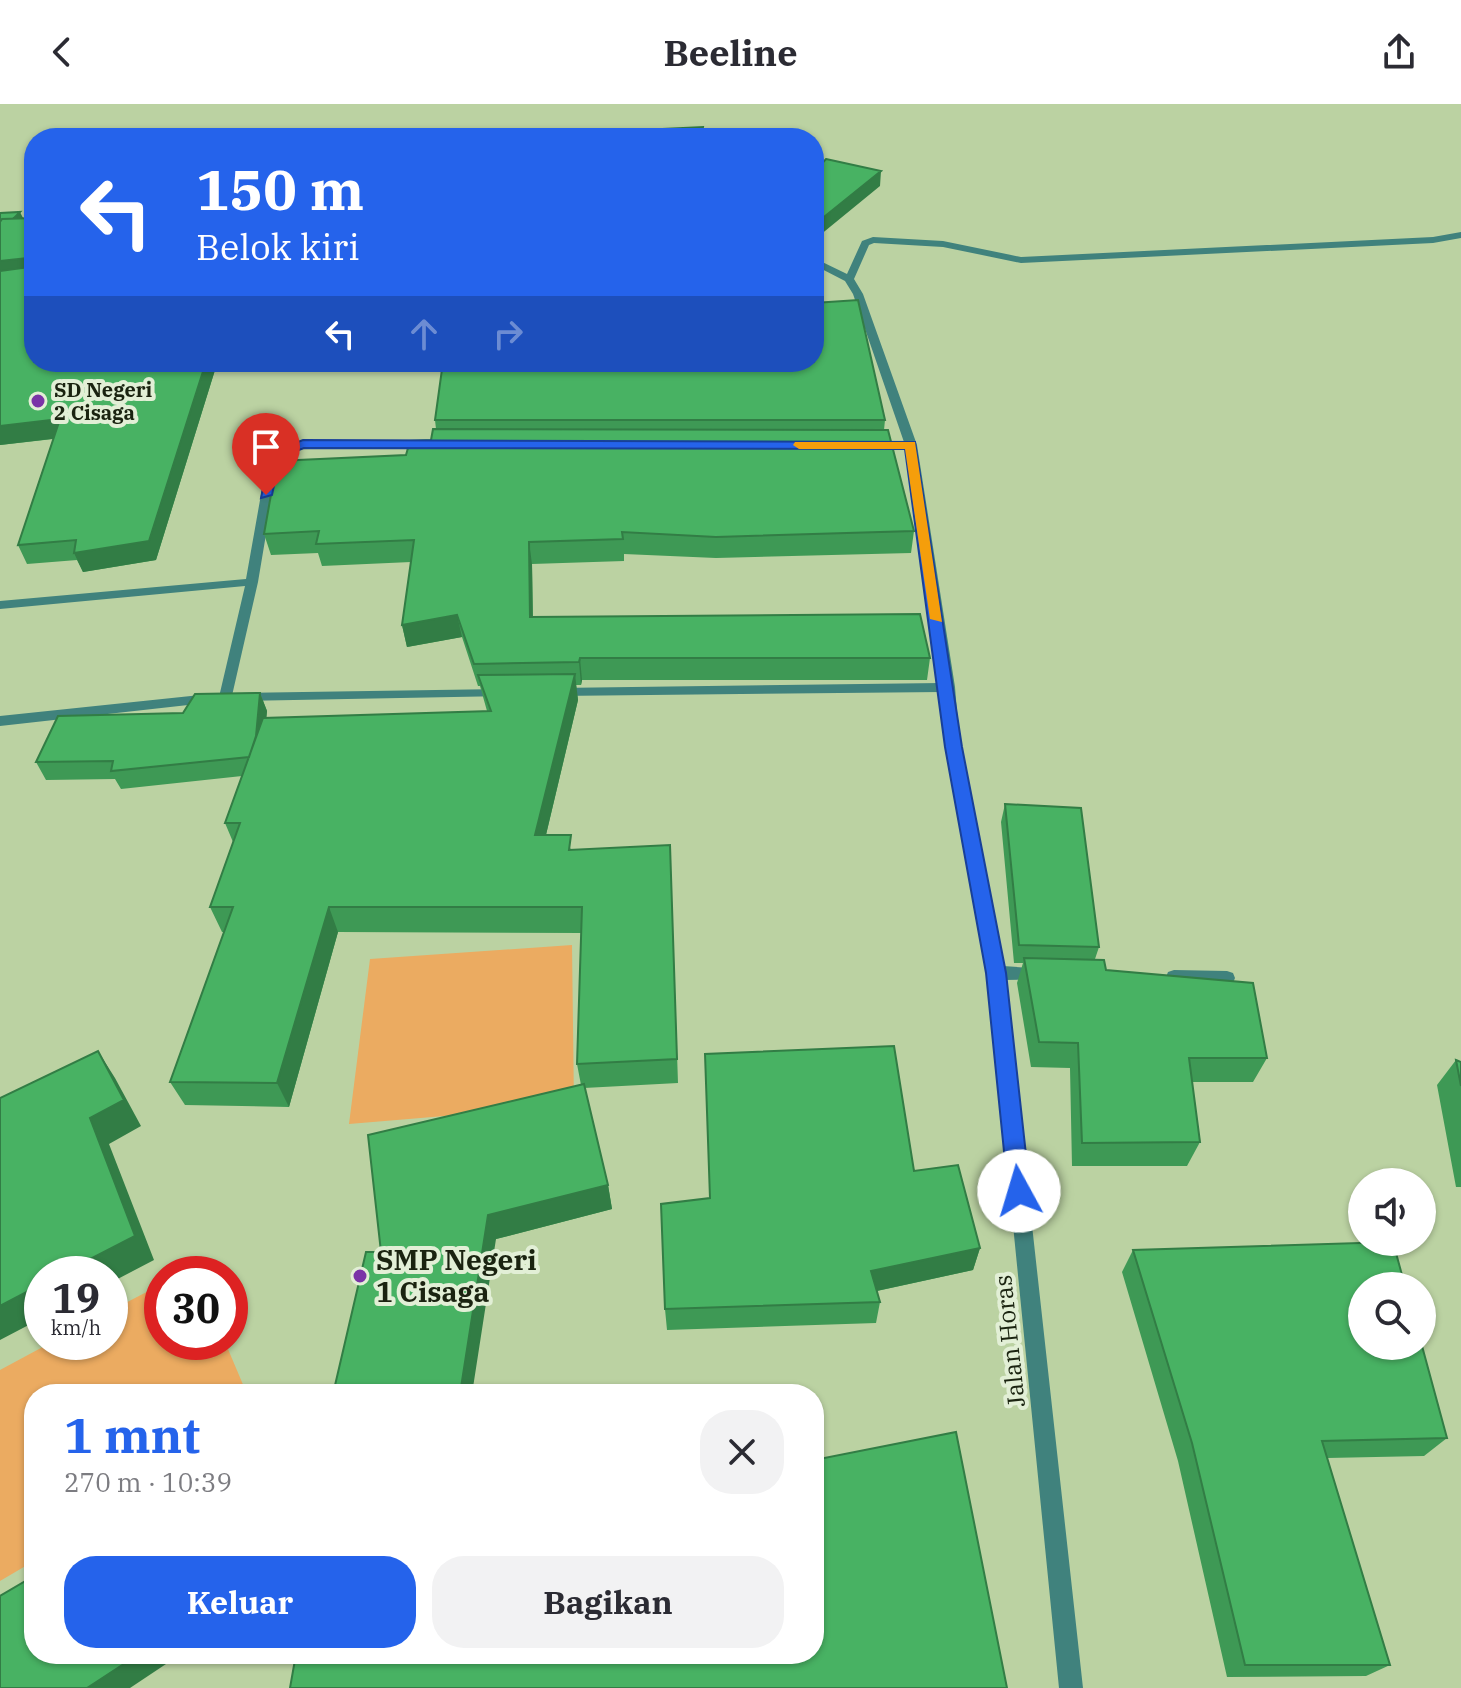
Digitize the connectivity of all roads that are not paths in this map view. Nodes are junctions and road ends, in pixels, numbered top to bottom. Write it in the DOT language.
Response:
graph roads {
  1 [pos="1461,235"];
  2 [pos="824,266"];
  3 [pos="849,279"];
  4 [pos="447,444"];
  5 [pos="252,582"];
  6 [pos="0,605"];
  7 [pos="948,687"];
  8 [pos="524,693"];
  9 [pos="540,693"];
  10 [pos="226,697"];
  11 [pos="0,721"];
  12 [pos="996,973"];
  13 [pos="1058,975"];
  14 [pos="1150,977"];
  15 [pos="1227,978"];
  16 [pos="1071,1688"];
  1 -- 3 [label="street"];
  2 -- 3 [label="street"];
  3 -- 7 [label="street, Jalan Horas"];
  4 -- 5 [label="street"];
  5 -- 6 [label="street"];
  5 -- 10 [label="street"];
  7 -- 9 [label="street"];
  7 -- 12 [label="street, Jalan Horas"];
  8 -- 10 [label="street"];
  10 -- 11 [label="street"];
  12 -- 13 [label="street"];
  12 -- 16 [label="street, Jalan Horas"];
  14 -- 15 [label="street"];
}
